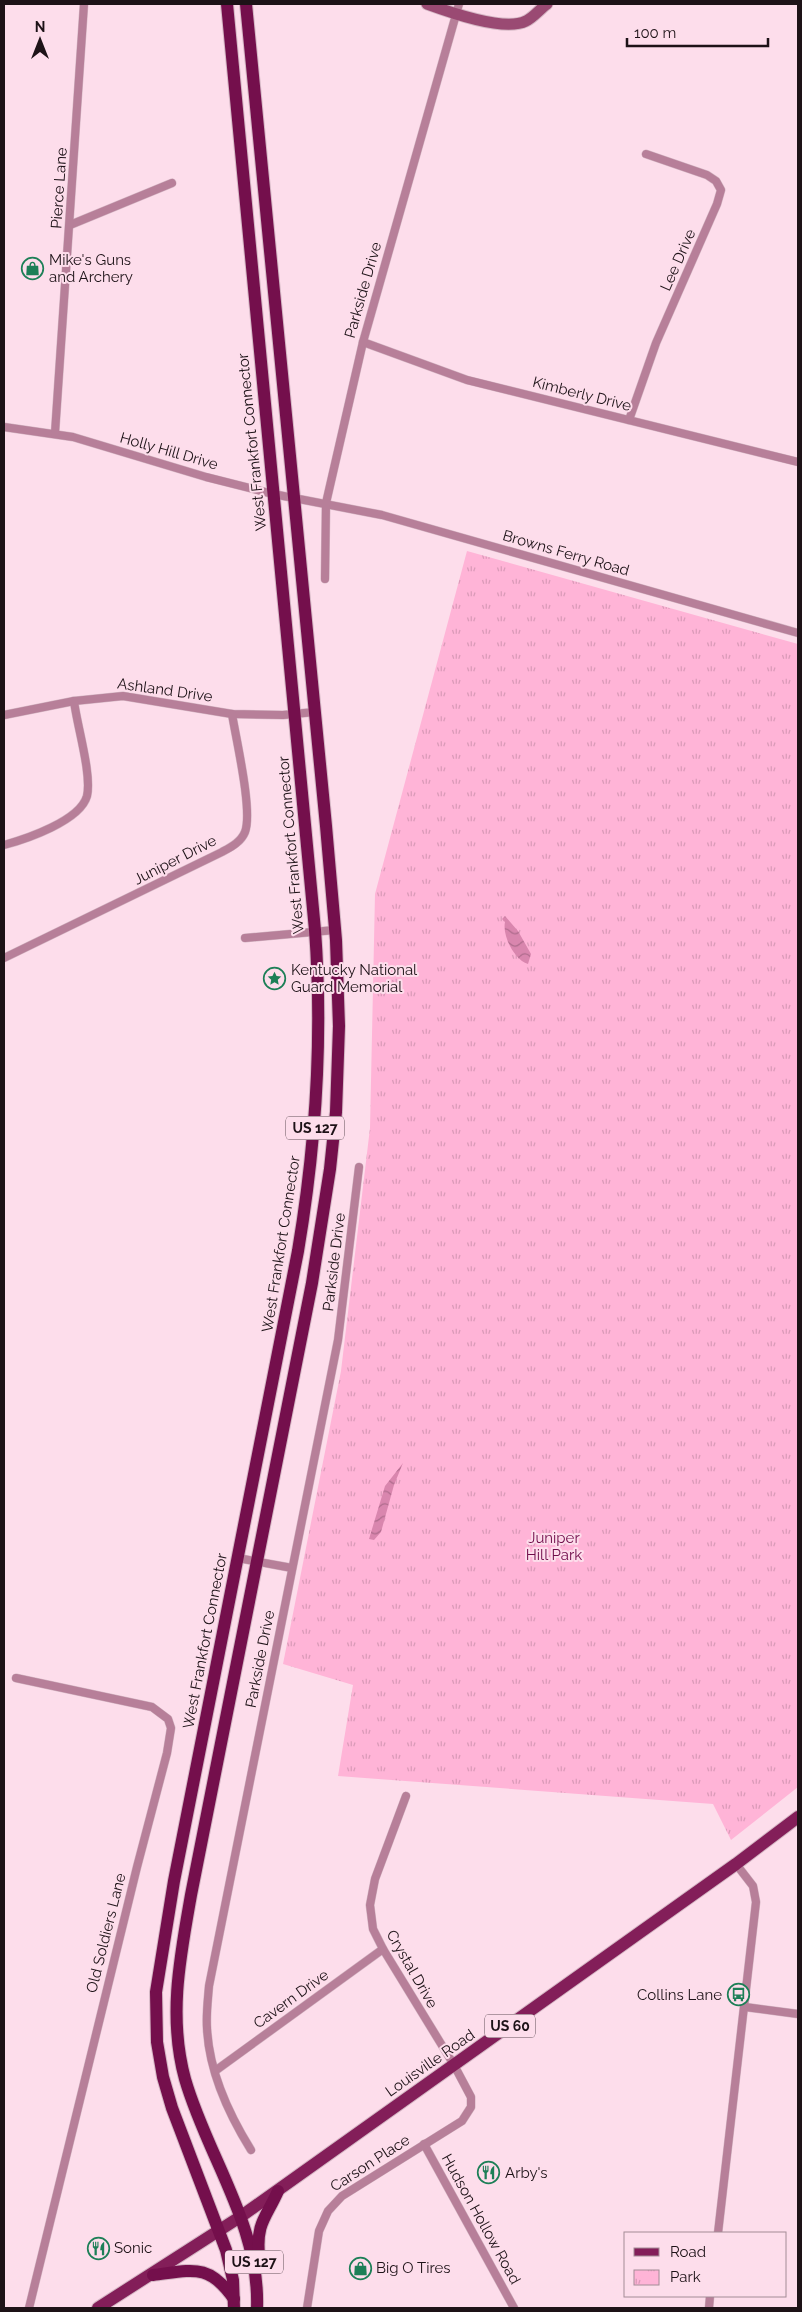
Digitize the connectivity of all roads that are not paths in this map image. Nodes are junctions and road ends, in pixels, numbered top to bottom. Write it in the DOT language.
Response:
graph roads {
  1 [pos="84,4"];
  2 [pos="227,4"];
  3 [pos="246,4"];
  4 [pos="427,4"];
  5 [pos="547,4"];
  6 [pos="458,9"];
  7 [pos="646,154"];
  8 [pos="172,184"];
  9 [pos="70,225"];
  10 [pos="363,342"];
  11 [pos="629,420"];
  12 [pos="4,427"];
  13 [pos="55,433"];
  14 [pos="798,462"];
  15 [pos="273,494"];
  16 [pos="294,498"];
  17 [pos="326,503"];
  18 [pos="325,579"];
  19 [pos="798,633"];
  20 [pos="74,701"];
  21 [pos="315,712"];
  22 [pos="232,714"];
  23 [pos="295,714"];
  24 [pos="4,715"];
  25 [pos="4,846"];
  26 [pos="315,930"];
  27 [pos="335,930"];
  28 [pos="245,938"];
  29 [pos="4,958"];
  30 [pos="359,1167"];
  31 [pos="238,1558"];
  32 [pos="257,1562"];
  33 [pos="292,1568"];
  34 [pos="16,1678"];
  35 [pos="406,1796"];
  36 [pos="798,1817"];
  37 [pos="736,1864"];
  38 [pos="383,1949"];
  39 [pos="745,2006"];
  40 [pos="798,2014"];
  41 [pos="454,2065"];
  42 [pos="215,2071"];
  43 [pos="424,2144"];
  44 [pos="251,2150"];
  45 [pos="278,2191"];
  46 [pos="240,2217"];
  47 [pos="220,2231"];
  48 [pos="718,2232"];
  49 [pos="255,2266"];
  50 [pos="153,2275"];
  51 [pos="234,2304"];
  52 [pos="28,2308"];
  53 [pos="98,2308"];
  54 [pos="257,2308"];
  55 [pos="307,2308"];
  56 [pos="514,2308"];
  1 -- 9 [label="street, Pierce Lane"];
  2 -- 15 [label="highway, West Frankfort Connector / US 127"];
  3 -- 16 [label="highway, US 127"];
  4 -- 6 [label="main road"];
  5 -- 6 [label="main road"];
  6 -- 10 [label="street, Parkside Drive"];
  7 -- 11 [label="street, Lee Drive"];
  8 -- 9 [label="street"];
  9 -- 13 [label="street, Pierce Lane"];
  10 -- 11 [label="street, Kimberly Drive"];
  10 -- 17 [label="street, Parkside Drive"];
  11 -- 14 [label="street, Kimberly Drive"];
  12 -- 13 [label="street, Holly Hill Drive"];
  13 -- 15 [label="street, Holly Hill Drive"];
  15 -- 16 [label="street, Holly Hill Drive"];
  15 -- 23 [label="highway, West Frankfort Connector / US 127"];
  16 -- 17 [label="street, Holly Hill Drive"];
  16 -- 21 [label="highway, US 127"];
  17 -- 18 [label="street, Parkside Drive"];
  17 -- 19 [label="street, Browns Ferry Road"];
  20 -- 22 [label="street, Ashland Drive"];
  20 -- 24 [label="street, Ashland Drive"];
  20 -- 25 [label="street"];
  21 -- 23 [label="street, Ashland Drive"];
  21 -- 27 [label="highway, US 127"];
  22 -- 23 [label="street, Ashland Drive"];
  22 -- 29 [label="street, Juniper Drive"];
  23 -- 26 [label="highway, West Frankfort Connector / US 127"];
  26 -- 27 [label="street"];
  26 -- 28 [label="street"];
  26 -- 31 [label="highway, West Frankfort Connector / US 127"];
  27 -- 32 [label="highway, US 127"];
  30 -- 33 [label="street, Parkside Drive"];
  31 -- 32 [label="street"];
  31 -- 47 [label="highway, West Frankfort Connector / US 127"];
  32 -- 33 [label="street"];
  32 -- 46 [label="highway, US 127"];
  33 -- 42 [label="street, Parkside Drive"];
  34 -- 52 [label="street, Old Soldiers Lane"];
  35 -- 38 [label="street, Crystal Drive"];
  36 -- 37 [label="main road, Louisville Road / US 60"];
  37 -- 39 [label="street"];
  37 -- 41 [label="main road, Louisville Road / US 60"];
  38 -- 41 [label="street, Crystal Drive"];
  38 -- 42 [label="street, Cavern Drive"];
  39 -- 40 [label="street"];
  39 -- 48 [label="street"];
  41 -- 43 [label="street, Carson Place"];
  41 -- 45 [label="main road, Louisville Road / US 60"];
  42 -- 44 [label="street, Parkside Drive"];
  43 -- 55 [label="street, Carson Place"];
  43 -- 56 [label="street, Hudson Hollow Road"];
  45 -- 46 [label="main road, Louisville Road / US 60"];
  45 -- 49 [label="highway"];
  46 -- 47 [label="main road, Louisville Road / US 60"];
  46 -- 49 [label="highway, US 127"];
  47 -- 50 [label="main road, Louisville Road / US 60"];
  47 -- 51 [label="highway, US 127"];
  49 -- 54 [label="highway, US 127"];
  50 -- 51 [label="highway"];
  50 -- 53 [label="main road, Louisville Road / US 60"];
}
